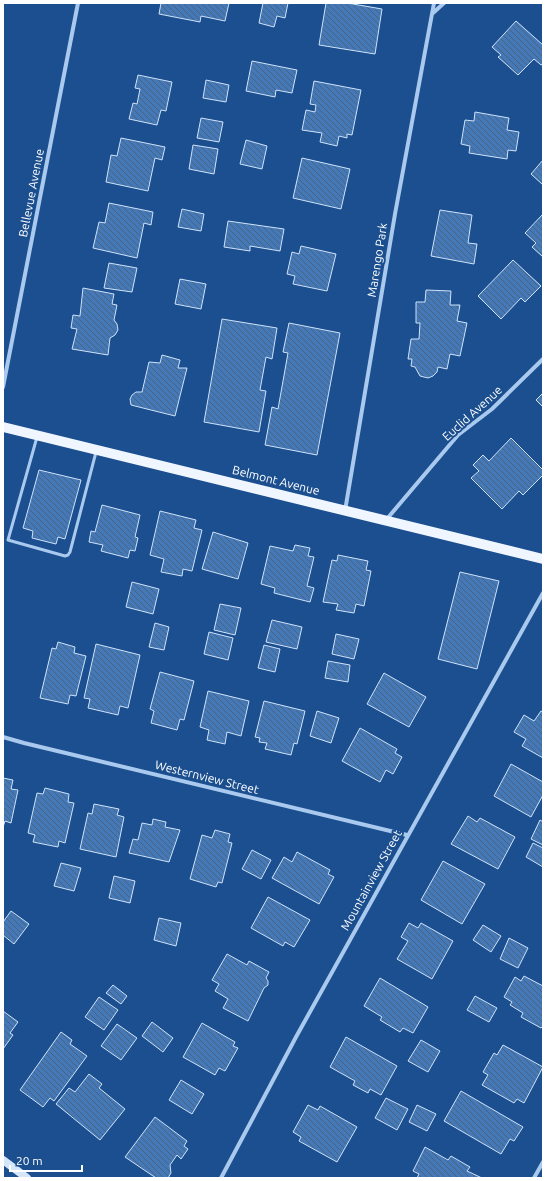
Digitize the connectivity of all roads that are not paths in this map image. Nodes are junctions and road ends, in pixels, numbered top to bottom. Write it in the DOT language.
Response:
graph roads {
  1 [pos="78,3"];
  2 [pos="434,3"];
  3 [pos="444,3"];
  4 [pos="433,13"];
  5 [pos="543,359"];
  6 [pos="3,386"];
  7 [pos="3,427"];
  8 [pos="37,435"];
  9 [pos="97,450"];
  10 [pos="345,511"];
  11 [pos="385,520"];
  12 [pos="543,559"];
  13 [pos="543,593"];
  14 [pos="3,737"];
  15 [pos="407,835"];
  16 [pos="3,1160"];
  17 [pos="543,1162"];
  18 [pos="24,1177"];
  19 [pos="221,1178"];
  20 [pos="534,1178"];
  1 -- 6 [label="street, Bellevue Avenue"];
  2 -- 4 [label="street, Marengo Park"];
  3 -- 4 [label="street"];
  4 -- 10 [label="street, Marengo Park"];
  5 -- 11 [label="street, Euclid Avenue"];
  7 -- 8 [label="main road, Belmont Avenue"];
  8 -- 9 [label="main road, Belmont Avenue"];
  8 -- 9 [label="lane"];
  9 -- 10 [label="main road, Belmont Avenue"];
  10 -- 11 [label="main road, Belmont Avenue"];
  11 -- 12 [label="main road, Belmont Avenue"];
  13 -- 15 [label="street, Mountainview Street"];
  14 -- 15 [label="street, Westernview Street"];
  15 -- 19 [label="street, Mountainview Street"];
  16 -- 18 [label="street"];
  17 -- 20 [label="street"];
}
